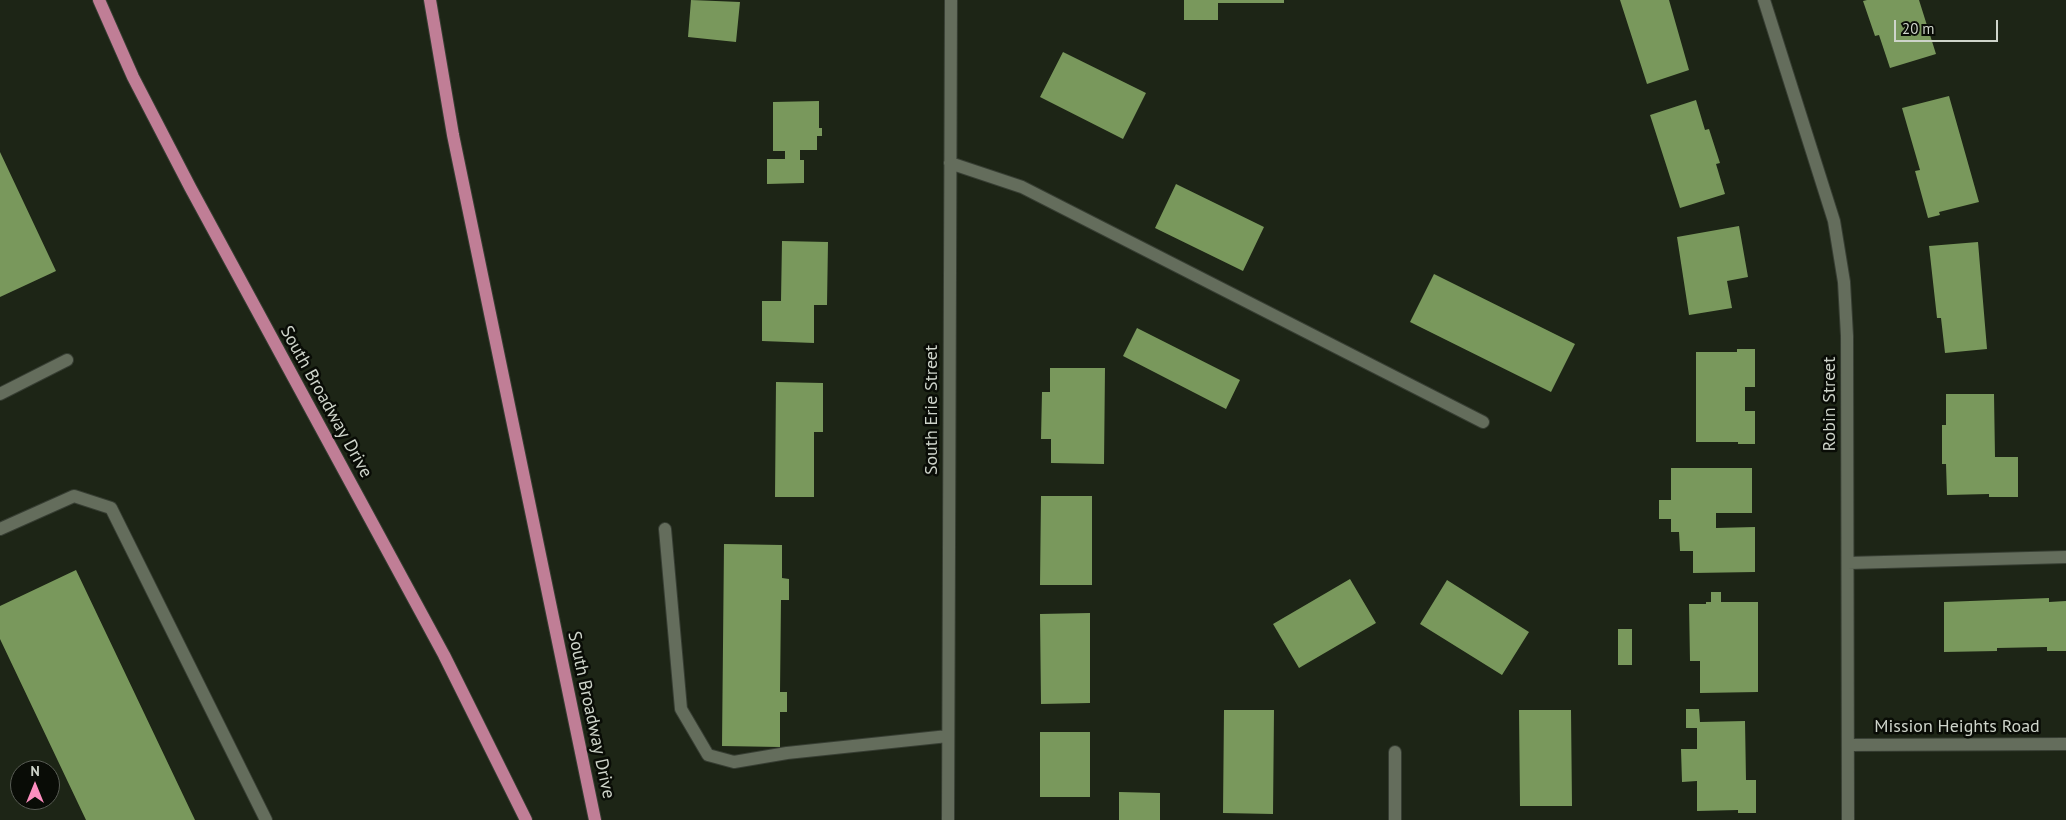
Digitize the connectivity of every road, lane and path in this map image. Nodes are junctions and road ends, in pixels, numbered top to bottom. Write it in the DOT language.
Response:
graph roads {
  1 [pos="99,0"];
  2 [pos="430,0"];
  3 [pos="951,0"];
  4 [pos="1764,0"];
  5 [pos="950,163"];
  6 [pos="67,360"];
  7 [pos="0,394"];
  8 [pos="1484,422"];
  9 [pos="665,529"];
  10 [pos="0,530"];
  11 [pos="2066,557"];
  12 [pos="1848,563"];
  13 [pos="948,736"];
  14 [pos="2066,744"];
  15 [pos="1848,746"];
  16 [pos="1395,752"];
  17 [pos="266,820"];
  18 [pos="526,820"];
  19 [pos="595,820"];
  20 [pos="948,820"];
  21 [pos="1395,820"];
  22 [pos="1848,820"];
  1 -- 18 [label="main road, South Broadway Drive"];
  2 -- 19 [label="main road, South Broadway Drive"];
  3 -- 5 [label="street, South Erie Street"];
  4 -- 12 [label="street, Robin Street"];
  5 -- 8 [label="street"];
  5 -- 13 [label="street, South Erie Street"];
  6 -- 7 [label="street"];
  9 -- 13 [label="street"];
  10 -- 17 [label="street"];
  11 -- 12 [label="street"];
  12 -- 15 [label="street, Robin Street"];
  13 -- 20 [label="street, South Erie Street"];
  14 -- 15 [label="street, Mission Heights Road"];
  15 -- 22 [label="street, Robin Street"];
  16 -- 21 [label="street"];
}
